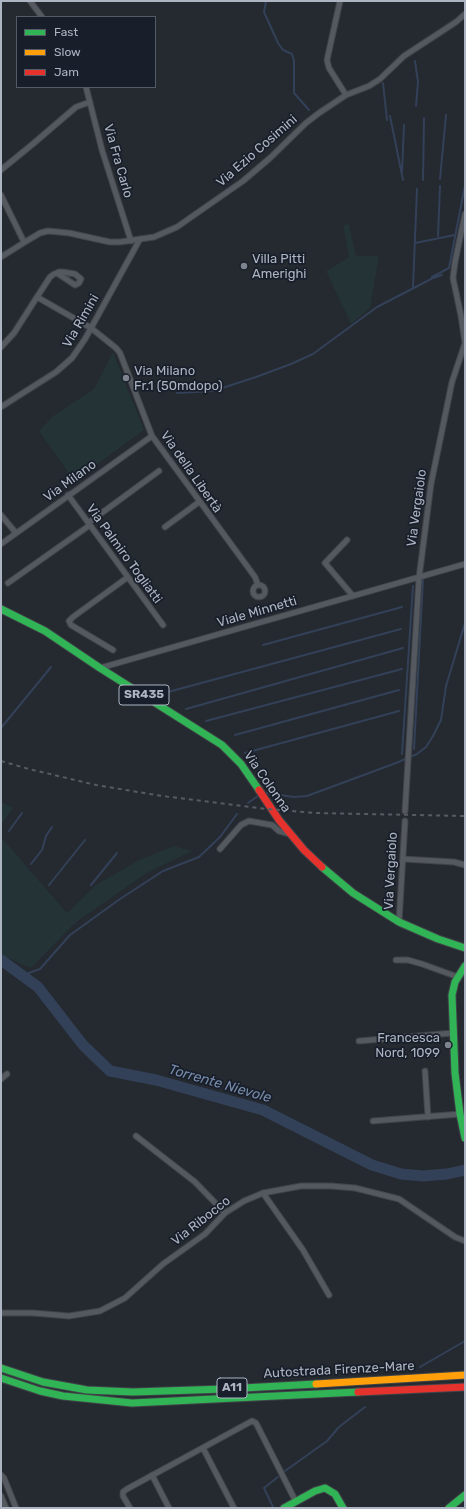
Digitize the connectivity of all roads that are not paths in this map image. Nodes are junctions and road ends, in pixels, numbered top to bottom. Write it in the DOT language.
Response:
graph roads {
  1 [pos="30,1"];
  2 [pos="340,1"];
  3 [pos="465,14"];
  4 [pos="41,16"];
  5 [pos="86,88"];
  6 [pos="346,95"];
  7 [pos="90,102"];
  8 [pos="1,170"];
  9 [pos="1,195"];
  10 [pos="465,214"];
  11 [pos="140,239"];
  12 [pos="131,241"];
  13 [pos="24,242"];
  14 [pos="1,257"];
  15 [pos="57,273"];
  16 [pos="37,297"];
  17 [pos="91,328"];
  18 [pos="465,343"];
  19 [pos="1,347"];
  20 [pos="1,407"];
  21 [pos="152,436"];
  22 [pos="159,471"];
  23 [pos="68,495"];
  24 [pos="199,502"];
  25 [pos="1,515"];
  26 [pos="89,524"];
  27 [pos="165,527"];
  28 [pos="16,533"];
  29 [pos="347,540"];
  30 [pos="1,544"];
  31 [pos="465,564"];
  32 [pos="128,577"];
  33 [pos="419,578"];
  34 [pos="8,583"];
  35 [pos="258,585"];
  36 [pos="353,596"];
  37 [pos="1,609"];
  38 [pos="163,625"];
  39 [pos="113,650"];
  40 [pos="100,668"];
  41 [pos="405,811"];
  42 [pos="279,820"];
  43 [pos="405,821"];
  44 [pos="272,824"];
  45 [pos="290,834"];
  46 [pos="220,849"];
  47 [pos="403,859"];
  48 [pos="465,865"];
  49 [pos="399,922"];
  50 [pos="465,948"];
  51 [pos="396,960"];
  52 [pos="465,966"];
  53 [pos="458,977"];
  54 [pos="453,1033"];
  55 [pos="359,1041"];
  56 [pos="425,1071"];
  57 [pos="7,1074"];
  58 [pos="1,1079"];
  59 [pos="460,1114"];
  60 [pos="428,1117"];
  61 [pos="373,1121"];
  62 [pos="136,1136"];
  63 [pos="465,1138"];
  64 [pos="263,1193"];
  65 [pos="226,1213"];
  66 [pos="465,1241"];
  67 [pos="329,1295"];
  68 [pos="1,1313"];
  69 [pos="1,1368"];
  70 [pos="465,1375"];
  71 [pos="1,1378"];
  72 [pos="465,1387"];
  73 [pos="203,1448"];
  74 [pos="1,1475"];
  75 [pos="152,1475"];
  76 [pos="465,1495"];
  77 [pos="1,1496"];
  78 [pos="296,1502"];
  79 [pos="6,1508"];
  80 [pos="16,1508"];
  81 [pos="130,1508"];
  82 [pos="169,1508"];
  83 [pos="234,1508"];
  84 [pos="284,1508"];
  85 [pos="343,1508"];
  86 [pos="449,1508"];
  1 -- 4 [label="street"];
  2 -- 6 [label="street"];
  3 -- 6 [label="street, Via Ezio Cosimini"];
  5 -- 7 [label="street, Via Fra Carlo"];
  6 -- 11 [label="street, Via Ezio Cosimini"];
  7 -- 8 [label="street"];
  7 -- 12 [label="street, Via Fra Carlo"];
  9 -- 13 [label="street"];
  10 -- 18 [label="street, Via Vergaiolo"];
  11 -- 12 [label="street, Via Ezio Cosimini"];
  11 -- 17 [label="street, Via Rimini"];
  12 -- 13 [label="street, Via Ezio Cosimini"];
  13 -- 14 [label="street, Via Ezio Cosimini"];
  15 -- 16 [label="street"];
  16 -- 17 [label="street, Via della Libertà"];
  16 -- 19 [label="street"];
  17 -- 20 [label="street, Via Rimini"];
  17 -- 21 [label="street, Via della Libertà"];
  18 -- 33 [label="street, Via Vergaiolo"];
  21 -- 23 [label="street, Via Milano"];
  21 -- 24 [label="street, Via della Libertà"];
  22 -- 26 [label="street"];
  23 -- 26 [label="street, Via Palmiro Togliatti"];
  23 -- 28 [label="street, Via Milano"];
  24 -- 27 [label="street"];
  24 -- 35 [label="street, Via della Libertà"];
  25 -- 28 [label="street"];
  26 -- 32 [label="street, Via Palmiro Togliatti"];
  26 -- 34 [label="street"];
  28 -- 30 [label="street, Via Milano"];
  29 -- 36 [label="street"];
  31 -- 33 [label="street, Viale Minnetti"];
  32 -- 38 [label="street, Via Palmiro Togliatti"];
  32 -- 39 [label="street"];
  33 -- 36 [label="street, Viale Minnetti"];
  33 -- 41 [label="street, Via Vergaiolo"];
  36 -- 40 [label="street, Viale Minnetti"];
  37 -- 40 [label="main road, Via Colonna / SR435"];
  40 -- 42 [label="main road, Via Colonna / SR435"];
  42 -- 44 [label="street"];
  42 -- 45 [label="main road, Via Colonna / SR435"];
  43 -- 47 [label="street, Via Vergaiolo"];
  44 -- 45 [label="street"];
  44 -- 46 [label="street"];
  45 -- 49 [label="main road, Via Colonna / SR435"];
  47 -- 48 [label="street"];
  47 -- 49 [label="street, Via Vergaiolo"];
  49 -- 50 [label="main road, Via Colonna / SR435"];
  51 -- 53 [label="street"];
  52 -- 53 [label="main road"];
  53 -- 54 [label="main road"];
  54 -- 55 [label="street"];
  54 -- 59 [label="main road"];
  56 -- 60 [label="street"];
  57 -- 58 [label="street"];
  59 -- 60 [label="street"];
  59 -- 63 [label="main road"];
  60 -- 61 [label="street"];
  62 -- 65 [label="street"];
  64 -- 65 [label="street, Via Ribocco"];
  64 -- 66 [label="street, Via Ribocco"];
  64 -- 67 [label="street"];
  65 -- 68 [label="street, Via Ribocco"];
  69 -- 70 [label="main road, Autostrada Firenze-Mare / A11"];
  71 -- 72 [label="main road, Autostrada Firenze-Mare / A11"];
  73 -- 75 [label="street"];
  73 -- 78 [label="street"];
  73 -- 83 [label="street"];
  74 -- 80 [label="street"];
  75 -- 81 [label="street"];
  75 -- 82 [label="street"];
  76 -- 86 [label="main road"];
  77 -- 79 [label="street"];
  78 -- 84 [label="main road"];
  78 -- 85 [label="main road"];
}
